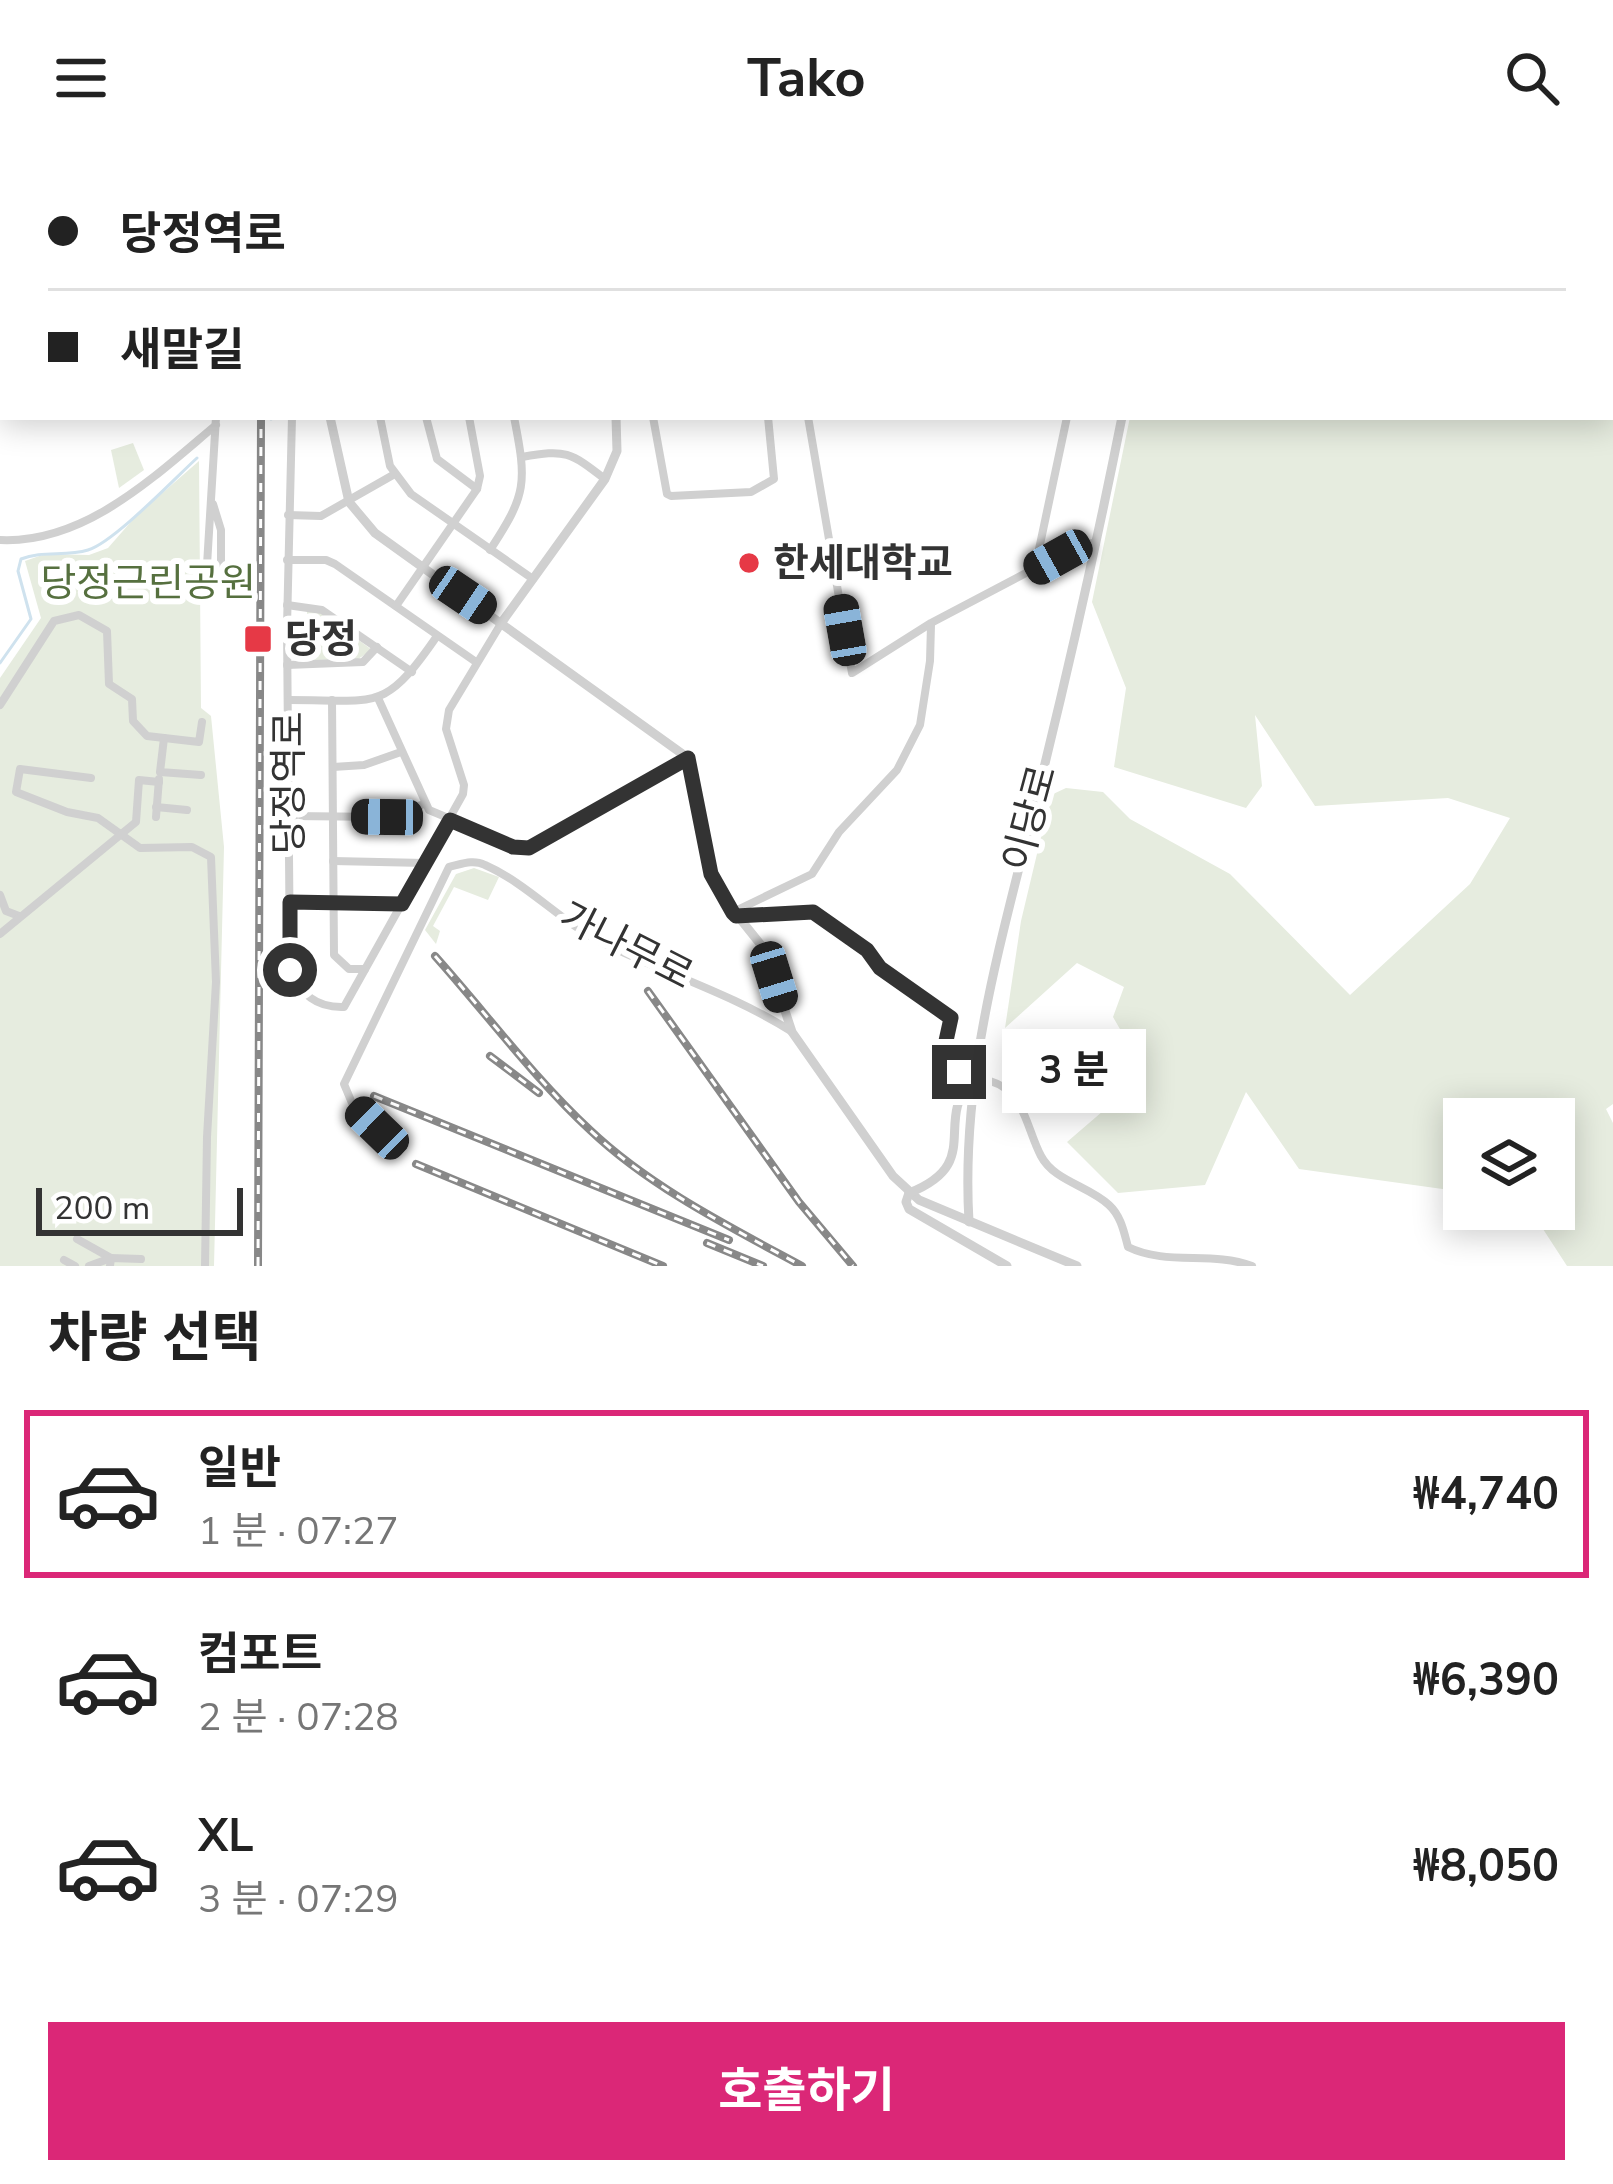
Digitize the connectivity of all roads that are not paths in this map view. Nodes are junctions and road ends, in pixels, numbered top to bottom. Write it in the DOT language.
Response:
graph roads {
  1 [pos="292,420"];
  2 [pos="331,420"];
  3 [pos="381,420"];
  4 [pos="427,420"];
  5 [pos="470,420"];
  6 [pos="515,420"];
  7 [pos="616,420"];
  8 [pos="654,420"];
  9 [pos="768,420"];
  10 [pos="809,420"];
  11 [pos="1066,420"];
  12 [pos="1121,420"];
  13 [pos="216,421"];
  14 [pos="192,445"];
  15 [pos="522,457"];
  16 [pos="215,459"];
  17 [pos="394,475"];
  18 [pos="605,479"];
  19 [pos="477,489"];
  20 [pos="349,502"];
  21 [pos="213,504"];
  22 [pos="288,515"];
  23 [pos="453,526"];
  24 [pos="0,540"];
  25 [pos="1096,543"];
  26 [pos="489,550"];
  27 [pos="287,560"];
  28 [pos="424,568"];
  29 [pos="1035,570"];
  30 [pos="532,579"];
  31 [pos="287,605"];
  32 [pos="396,606"];
  33 [pos="502,622"];
  34 [pos="931,623"];
  35 [pos="437,636"];
  36 [pos="376,647"];
  37 [pos="476,662"];
  38 [pos="287,664"];
  39 [pos="412,672"];
  40 [pos="378,698"];
  41 [pos="290,700"];
  42 [pos="332,700"];
  43 [pos="0,704"];
  44 [pos="202,722"];
  45 [pos="164,738"];
  46 [pos="401,752"];
  47 [pos="688,758"];
  48 [pos="333,767"];
  49 [pos="201,776"];
  50 [pos="159,777"];
  51 [pos="91,778"];
  52 [pos="424,803"];
  53 [pos="187,810"];
  54 [pos="290,816"];
  55 [pos="333,817"];
  56 [pos="450,820"];
  57 [pos="122,836"];
  58 [pos="333,861"];
  59 [pos="425,863"];
  60 [pos="0,895"];
  61 [pos="290,902"];
  62 [pos="334,903"];
  63 [pos="402,904"];
  64 [pos="735,914"];
  65 [pos="20,916"];
  66 [pos="0,934"];
  67 [pos="365,969"];
  68 [pos="792,1032"];
  69 [pos="959,1072"];
  70 [pos="973,1078"];
  71 [pos="990,1081"];
  72 [pos="377,1128"];
  73 [pos="909,1193"];
  74 [pos="969,1222"];
  75 [pos="76,1239"];
  76 [pos="141,1259"];
  77 [pos="64,1260"];
  78 [pos="110,1262"];
  79 [pos="76,1266"];
  80 [pos="89,1266"];
  81 [pos="205,1266"];
  82 [pos="1007,1266"];
  83 [pos="1077,1266"];
  84 [pos="1252,1266"];
  1 -- 22 [label="street, 당정역로"];
  2 -- 20 [label="street"];
  3 -- 17 [label="street"];
  4 -- 19 [label="street"];
  5 -- 19 [label="street"];
  6 -- 15 [label="street"];
  7 -- 18 [label="street"];
  8 -- 9 [label="street"];
  10 -- 34 [label="street"];
  11 -- 29 [label="street"];
  12 -- 25 [label="street, 이당로"];
  13 -- 14 [label="street"];
  13 -- 16 [label="street"];
  14 -- 16 [label="street"];
  14 -- 24 [label="street"];
  15 -- 18 [label="street"];
  15 -- 26 [label="street"];
  16 -- 21 [label="street"];
  17 -- 20 [label="street"];
  17 -- 23 [label="street"];
  18 -- 30 [label="street"];
  19 -- 23 [label="street"];
  20 -- 22 [label="street"];
  20 -- 28 [label="street"];
  21 -- 21 [label="street"];
  22 -- 27 [label="street, 당정역로"];
  23 -- 26 [label="street"];
  23 -- 28 [label="street"];
  25 -- 29 [label="street"];
  25 -- 70 [label="street, 이당로"];
  26 -- 30 [label="street"];
  27 -- 31 [label="street, 당정역로"];
  27 -- 32 [label="street"];
  28 -- 32 [label="street"];
  28 -- 33 [label="street"];
  29 -- 34 [label="street"];
  30 -- 33 [label="street"];
  31 -- 36 [label="street"];
  31 -- 38 [label="street, 당정역로"];
  32 -- 35 [label="street"];
  33 -- 37 [label="street, 당정역로"];
  33 -- 47 [label="street"];
  34 -- 64 [label="street"];
  35 -- 37 [label="street"];
  35 -- 39 [label="street"];
  36 -- 38 [label="street, 당정역로"];
  36 -- 39 [label="street"];
  37 -- 56 [label="street, 당정역로"];
  38 -- 41 [label="street, 당정역로"];
  39 -- 40 [label="street"];
  40 -- 42 [label="street"];
  40 -- 46 [label="street"];
  41 -- 42 [label="street"];
  41 -- 54 [label="street, 당정역로"];
  42 -- 48 [label="street"];
  43 -- 45 [label="street"];
  44 -- 45 [label="street"];
  45 -- 50 [label="street"];
  46 -- 48 [label="street"];
  46 -- 52 [label="street"];
  47 -- 56 [label="street"];
  47 -- 64 [label="street"];
  48 -- 55 [label="street"];
  49 -- 50 [label="street"];
  50 -- 53 [label="street"];
  50 -- 57 [label="street"];
  51 -- 57 [label="street"];
  52 -- 55 [label="street"];
  52 -- 56 [label="street"];
  54 -- 55 [label="street"];
  54 -- 61 [label="street, 당정역로"];
  55 -- 58 [label="street"];
  56 -- 59 [label="street, 당정역로"];
  57 -- 65 [label="street"];
  57 -- 81 [label="street"];
  58 -- 59 [label="street"];
  58 -- 62 [label="street"];
  59 -- 63 [label="street, 당정역로"];
  60 -- 65 [label="street"];
  61 -- 62 [label="street"];
  61 -- 67 [label="street, 당정역로"];
  62 -- 63 [label="street"];
  62 -- 67 [label="street"];
  63 -- 67 [label="street, 당정역로"];
  64 -- 68 [label="street"];
  64 -- 69 [label="street"];
  65 -- 66 [label="street"];
  68 -- 72 [label="street, 가나무로"];
  68 -- 73 [label="street, 가나무로"];
  70 -- 73 [label="street"];
  70 -- 74 [label="street, 이당로"];
  71 -- 84 [label="street"];
  73 -- 74 [label="street, 가나무로"];
  73 -- 82 [label="street"];
  74 -- 83 [label="street, 가나무로"];
  75 -- 78 [label="street"];
  76 -- 78 [label="street"];
  77 -- 79 [label="street"];
  78 -- 80 [label="street"];
}
